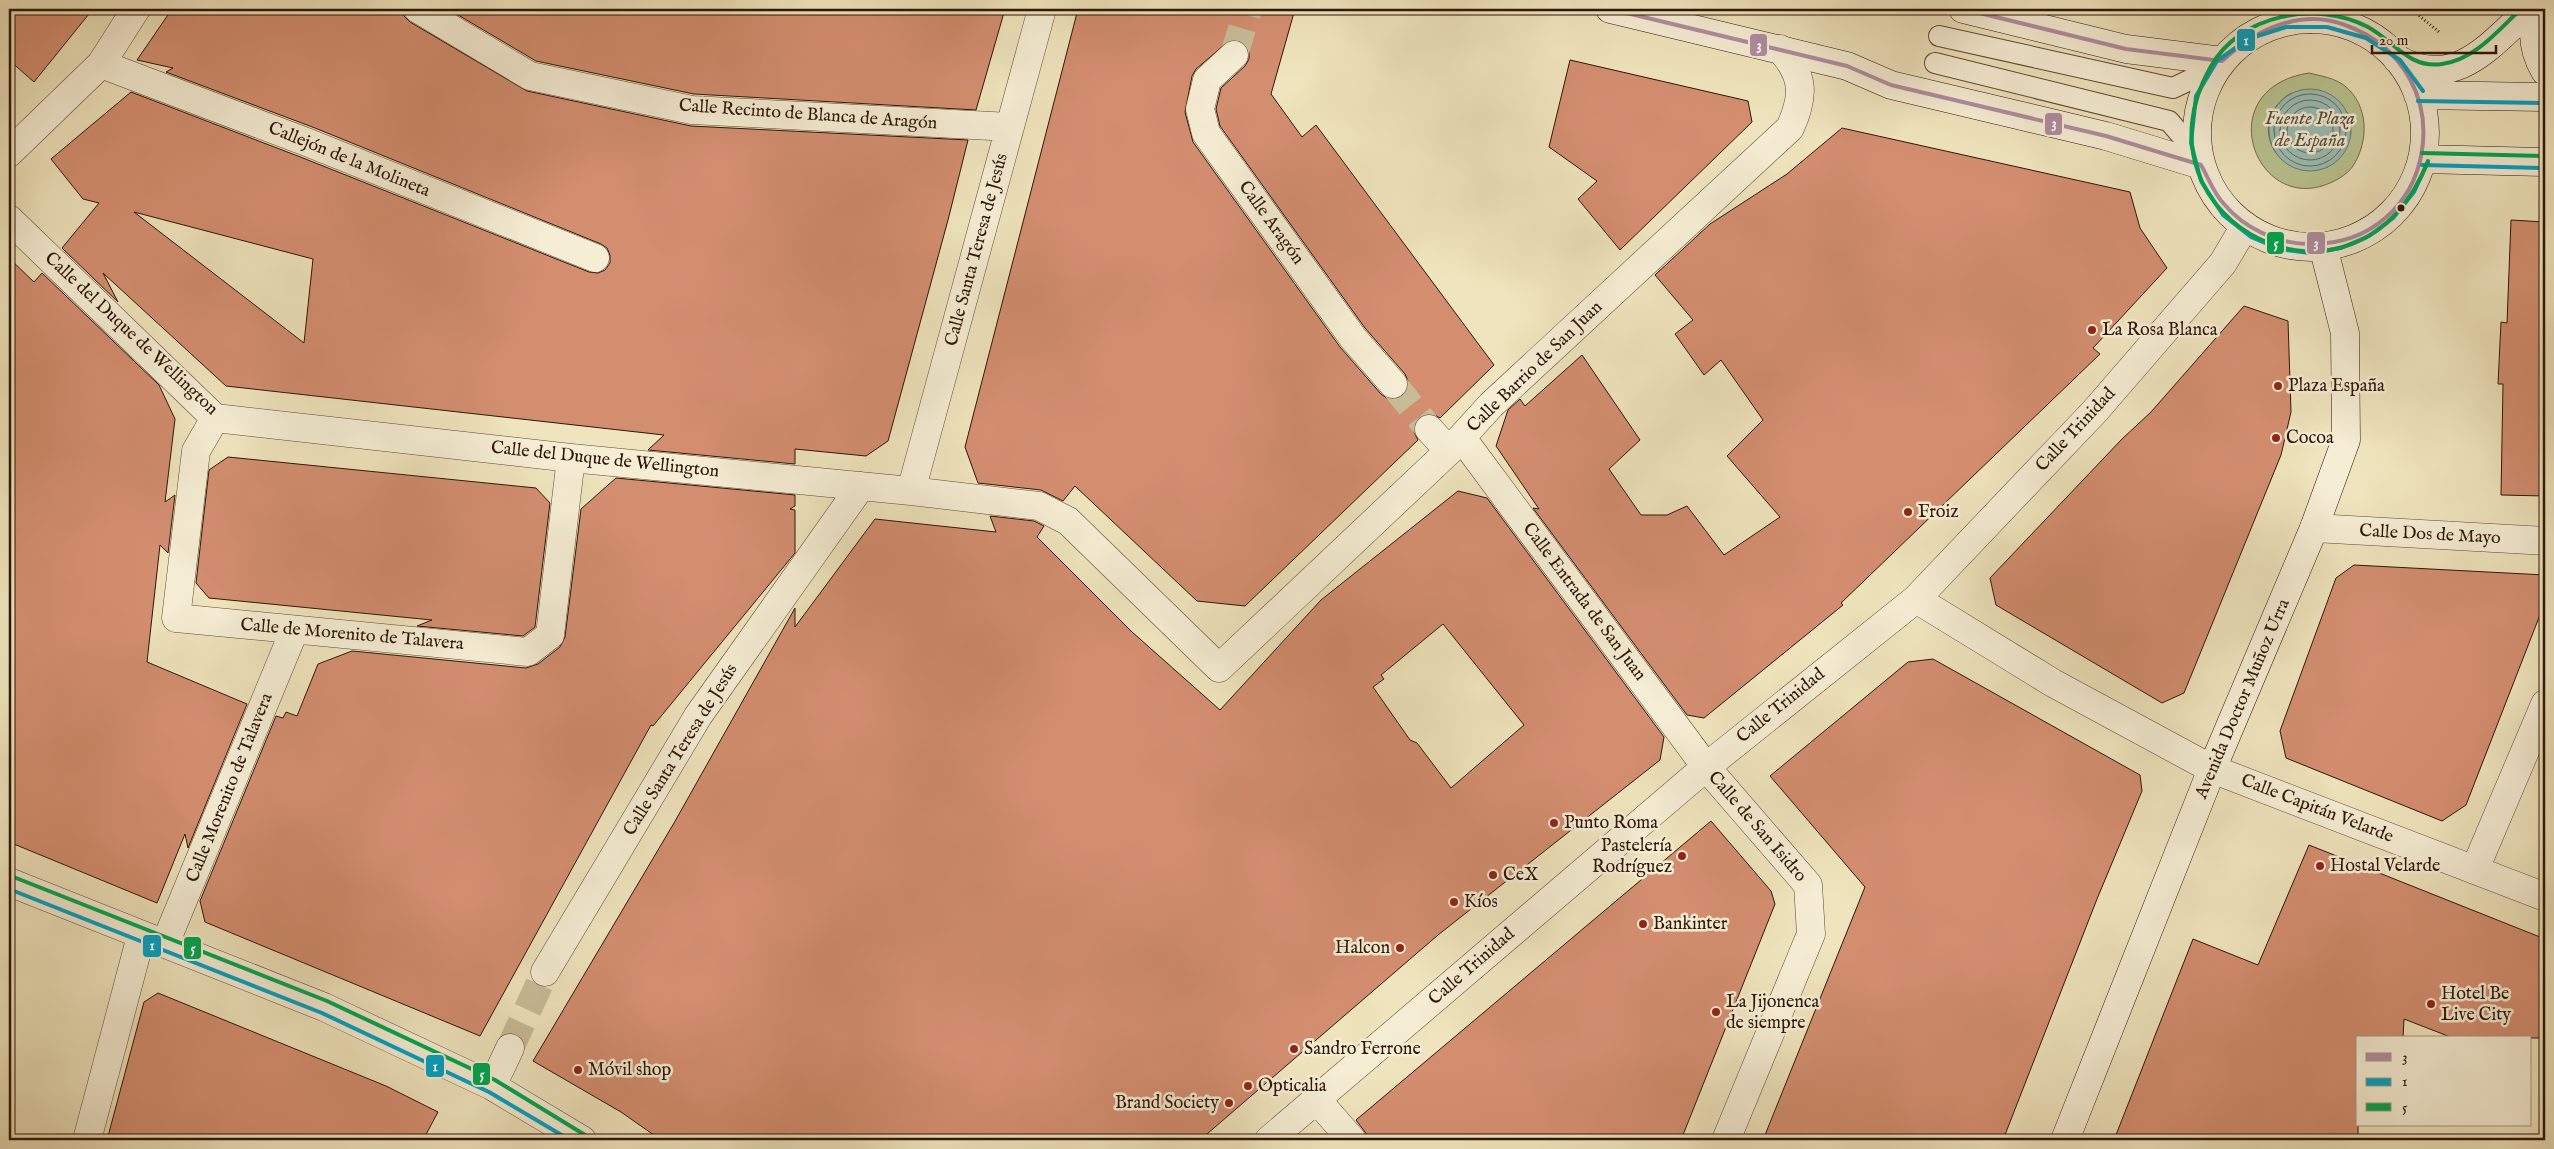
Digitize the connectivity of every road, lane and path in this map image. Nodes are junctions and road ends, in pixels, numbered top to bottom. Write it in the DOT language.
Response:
graph roads {
  1 [pos="136,9"];
  2 [pos="418,9"];
  3 [pos="1042,9"];
  4 [pos="1610,9"];
  5 [pos="1963,9"];
  6 [pos="2411,9"];
  7 [pos="2530,9"];
  8 [pos="2538,9"];
  9 [pos="2310,14"];
  10 [pos="2442,32"];
  11 [pos="1939,36"];
  12 [pos="1780,49"];
  13 [pos="1234,56"];
  14 [pos="2397,59"];
  15 [pos="1935,63"];
  16 [pos="101,64"];
  17 [pos="2220,64"];
  18 [pos="2545,71"];
  19 [pos="2418,95"];
  20 [pos="2545,97"];
  21 [pos="1010,127"];
  22 [pos="9,153"];
  23 [pos="2422,159"];
  24 [pos="2200,160"];
  25 [pos="2545,162"];
  26 [pos="9,219"];
  27 [pos="2246,226"];
  28 [pos="2323,246"];
  29 [pos="595,258"];
  30 [pos="1392,384"];
  31 [pos="215,418"];
  32 [pos="1429,429"];
  33 [pos="1456,445"];
  34 [pos="571,458"];
  35 [pos="861,486"];
  36 [pos="911,491"];
  37 [pos="2314,528"];
  38 [pos="2545,541"];
  39 [pos="1916,599"];
  40 [pos="294,631"];
  41 [pos="1219,668"];
  42 [pos="2545,704"];
  43 [pos="1706,766"];
  44 [pos="2212,769"];
  45 [pos="2475,870"];
  46 [pos="9,882"];
  47 [pos="2545,897"];
  48 [pos="153,940"];
  49 [pos="545,972"];
  50 [pos="510,1048"];
  51 [pos="492,1086"];
  52 [pos="1317,1100"];
  53 [pos="87,1140"];
  54 [pos="582,1140"];
  55 [pos="1269,1140"];
  56 [pos="1352,1140"];
  57 [pos="1726,1140"];
  58 [pos="2066,1140"];
  1 -- 16 [label="street"];
  2 -- 21 [label="street, Calle Recinto de Blanca de Aragón"];
  3 -- 21 [label="street, Calle Santa Teresa de Jesús"];
  4 -- 12 [label="street"];
  5 -- 17 [label="street"];
  6 -- 10 [label="path"];
  7 -- 14 [label="street"];
  8 -- 18 [label="street"];
  9 -- 14 [label="street"];
  9 -- 17 [label="street"];
  11 -- 17 [label="lane"];
  12 -- 24 [label="street"];
  12 -- 33 [label="street, Calle Barrio de San Juan"];
  13 -- 30 [label="street, Calle Aragón"];
  14 -- 19 [label="street"];
  15 -- 24 [label="lane"];
  16 -- 22 [label="street"];
  16 -- 29 [label="street, Callejón de la Molineta"];
  17 -- 24 [label="street"];
  19 -- 20 [label="street"];
  19 -- 23 [label="street"];
  21 -- 36 [label="street, Calle Santa Teresa de Jesús"];
  23 -- 25 [label="street"];
  23 -- 28 [label="street"];
  24 -- 27 [label="street"];
  26 -- 31 [label="street, Calle del Duque de Wellington"];
  27 -- 28 [label="street"];
  27 -- 39 [label="street, Calle Trinidad"];
  28 -- 37 [label="street, Avenida Doctor Muñoz Urra"];
  31 -- 34 [label="street, Calle del Duque de Wellington"];
  31 -- 40 [label="street, Calle de Morenito de Talavera"];
  32 -- 33 [label="street"];
  33 -- 41 [label="street, Calle Barrio de San Juan"];
  33 -- 43 [label="street, Calle Entrada de San Juan"];
  34 -- 35 [label="street, Calle del Duque de Wellington"];
  34 -- 40 [label="street, Calle de Morenito de Talavera"];
  35 -- 36 [label="street, Calle del Duque de Wellington"];
  35 -- 49 [label="street, Calle Santa Teresa de Jesús"];
  36 -- 41 [label="street, Calle del Duque de Wellington"];
  37 -- 38 [label="street, Calle Dos de Mayo"];
  37 -- 44 [label="street, Avenida Doctor Muñoz Urra"];
  39 -- 43 [label="street, Calle Trinidad"];
  39 -- 44 [label="street, Calle Capitán Velarde"];
  40 -- 48 [label="street, Calle Morenito de Talavera"];
  42 -- 45 [label="street"];
  43 -- 52 [label="street, Calle Trinidad"];
  43 -- 57 [label="street, Calle de San Isidro"];
  44 -- 45 [label="street, Calle Capitán Velarde"];
  44 -- 58 [label="street, Avenida Doctor Muñoz Urra"];
  45 -- 47 [label="street, Calle Capitán Velarde"];
  46 -- 48 [label="street"];
  48 -- 51 [label="street"];
  48 -- 53 [label="street, Calle Morenito de Talavera"];
  50 -- 51 [label="street"];
  51 -- 54 [label="street"];
  52 -- 55 [label="street, Calle Trinidad"];
  52 -- 56 [label="street"];
}
